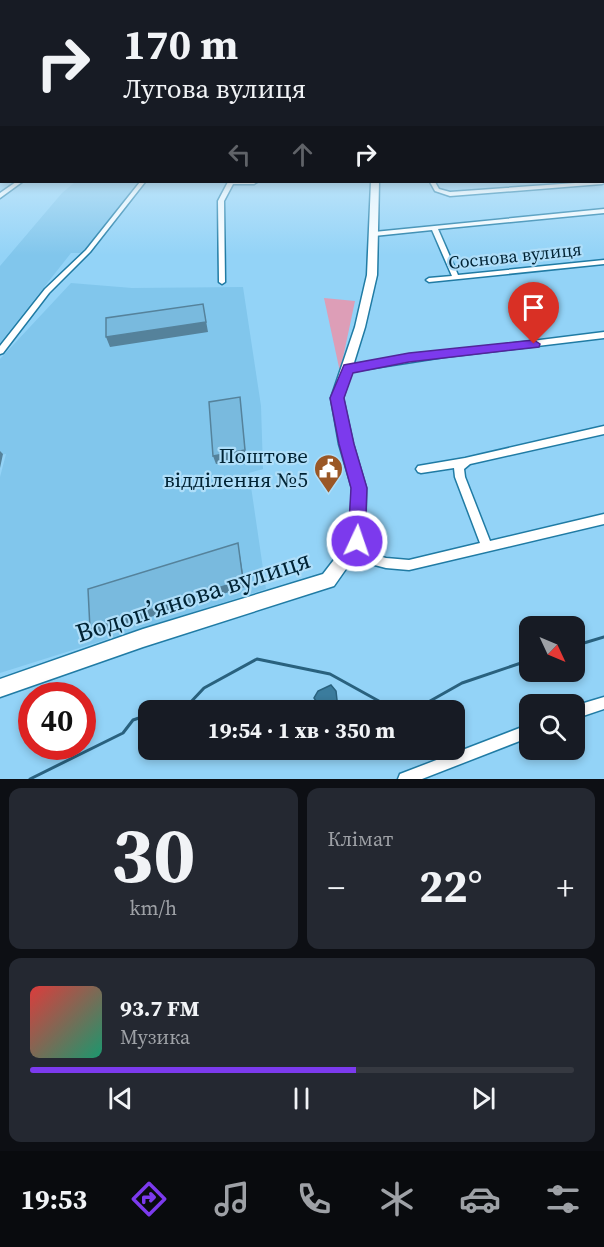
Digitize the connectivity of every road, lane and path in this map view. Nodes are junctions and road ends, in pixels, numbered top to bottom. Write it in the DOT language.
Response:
graph roads {
  1 [pos="18,183"];
  2 [pos="141,183"];
  3 [pos="231,183"];
  4 [pos="375,183"];
  5 [pos="434,183"];
  6 [pos="579,183"];
  7 [pos="0,196"];
  8 [pos="604,211"];
  9 [pos="434,228"];
  10 [pos="374,234"];
  11 [pos="604,262"];
  12 [pos="456,278"];
  13 [pos="429,280"];
  14 [pos="222,282"];
  15 [pos="604,335"];
  16 [pos="0,351"];
  17 [pos="348,369"];
  18 [pos="604,430"];
  19 [pos="468,461"];
  20 [pos="421,469"];
  21 [pos="604,519"];
  22 [pos="487,547"];
  23 [pos="348,553"];
  24 [pos="0,688"];
  25 [pos="604,703"];
  26 [pos="585,709"];
  27 [pos="519,734"];
  28 [pos="405,779"];
  1 -- 7 [label="street"];
  2 -- 16 [label="street"];
  3 -- 14 [label="street"];
  4 -- 10 [label="street, Водоп’янова вулиця"];
  5 -- 6 [label="street"];
  8 -- 9 [label="street"];
  9 -- 10 [label="street"];
  9 -- 12 [label="street"];
  10 -- 17 [label="street, Водоп’янова вулиця"];
  11 -- 12 [label="street, Соснова вулиця"];
  12 -- 13 [label="street, Соснова вулиця"];
  15 -- 17 [label="street"];
  17 -- 23 [label="street, Водоп’янова вулиця"];
  18 -- 19 [label="street"];
  19 -- 20 [label="street"];
  19 -- 22 [label="street"];
  21 -- 22 [label="street"];
  22 -- 23 [label="street"];
  23 -- 24 [label="street, Водоп’янова вулиця"];
  25 -- 26 [label="street"];
  27 -- 28 [label="street"];
}
